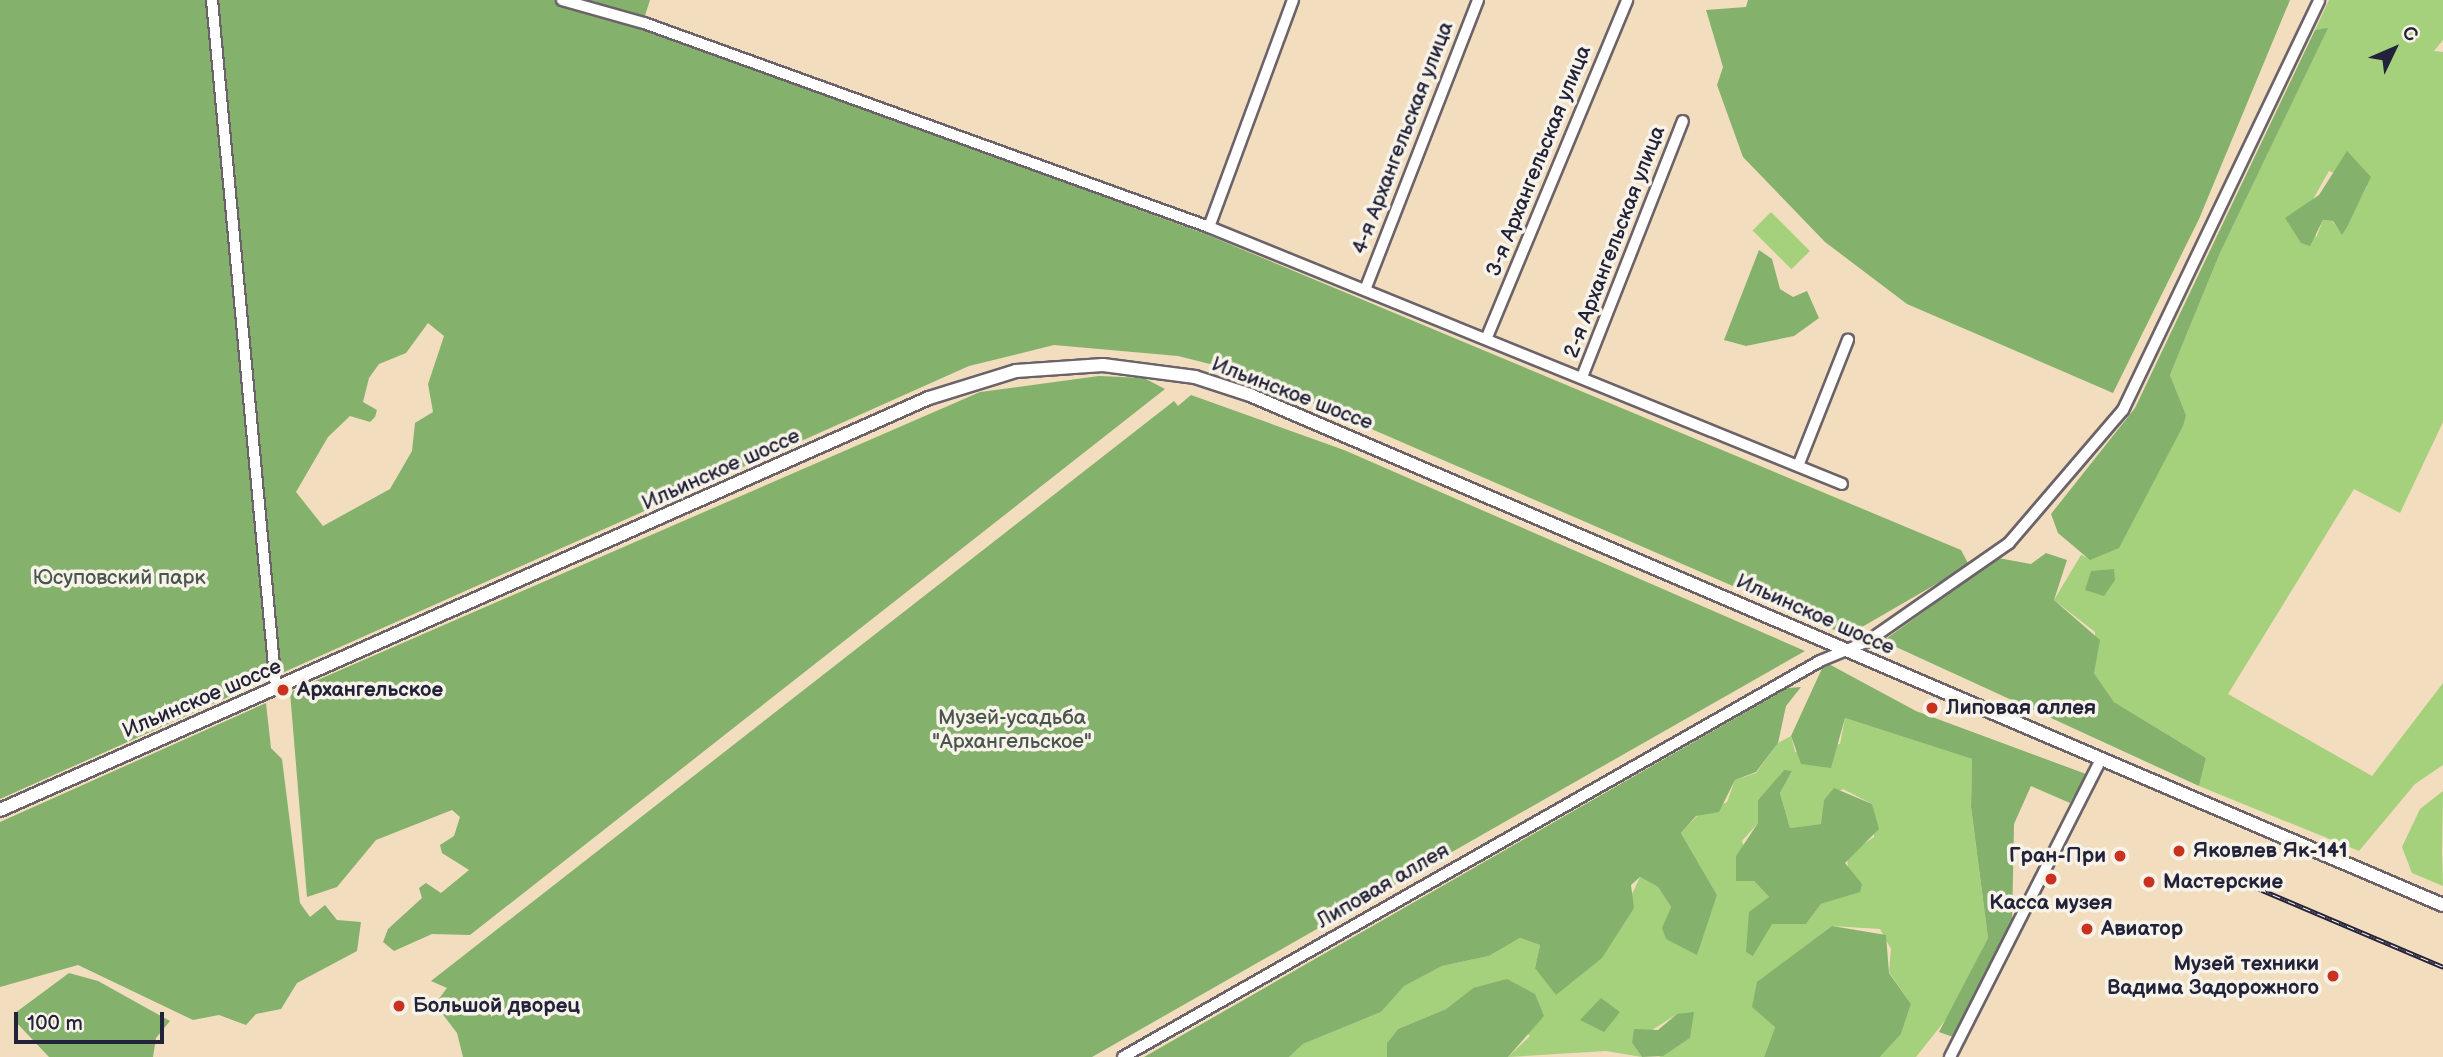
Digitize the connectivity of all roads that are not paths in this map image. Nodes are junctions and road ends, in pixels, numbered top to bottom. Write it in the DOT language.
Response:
graph roads {
  1 [pos="212,0"];
  2 [pos="562,0"];
  3 [pos="1293,0"];
  4 [pos="1478,0"];
  5 [pos="1627,0"];
  6 [pos="2319,0"];
  7 [pos="1683,121"];
  8 [pos="1209,227"];
  9 [pos="1365,290"];
  10 [pos="1487,337"];
  11 [pos="1848,340"];
  12 [pos="1582,377"];
  13 [pos="1798,466"];
  14 [pos="1842,484"];
  15 [pos="1848,650"];
  16 [pos="276,687"];
  17 [pos="2101,760"];
  18 [pos="0,810"];
  19 [pos="2443,905"];
  20 [pos="1123,1057"];
  21 [pos="1950,1057"];
  1 -- 16 [label="street"];
  2 -- 8 [label="street"];
  3 -- 8 [label="street"];
  4 -- 9 [label="street, 4-я Архангельская улица"];
  5 -- 10 [label="street, 3-я Архангельская улица"];
  6 -- 15 [label="street, Липовая аллея"];
  7 -- 12 [label="street, 2-я Архангельская улица"];
  8 -- 9 [label="street"];
  9 -- 10 [label="street"];
  10 -- 12 [label="street"];
  11 -- 13 [label="street"];
  12 -- 13 [label="street"];
  13 -- 14 [label="street"];
  15 -- 16 [label="main road, Ильинское шоссе"];
  15 -- 17 [label="main road, Ильинское шоссе"];
  15 -- 20 [label="street, Липовая аллея"];
  16 -- 18 [label="main road, Ильинское шоссе"];
  17 -- 19 [label="main road, Ильинское шоссе"];
  17 -- 21 [label="street"];
}
